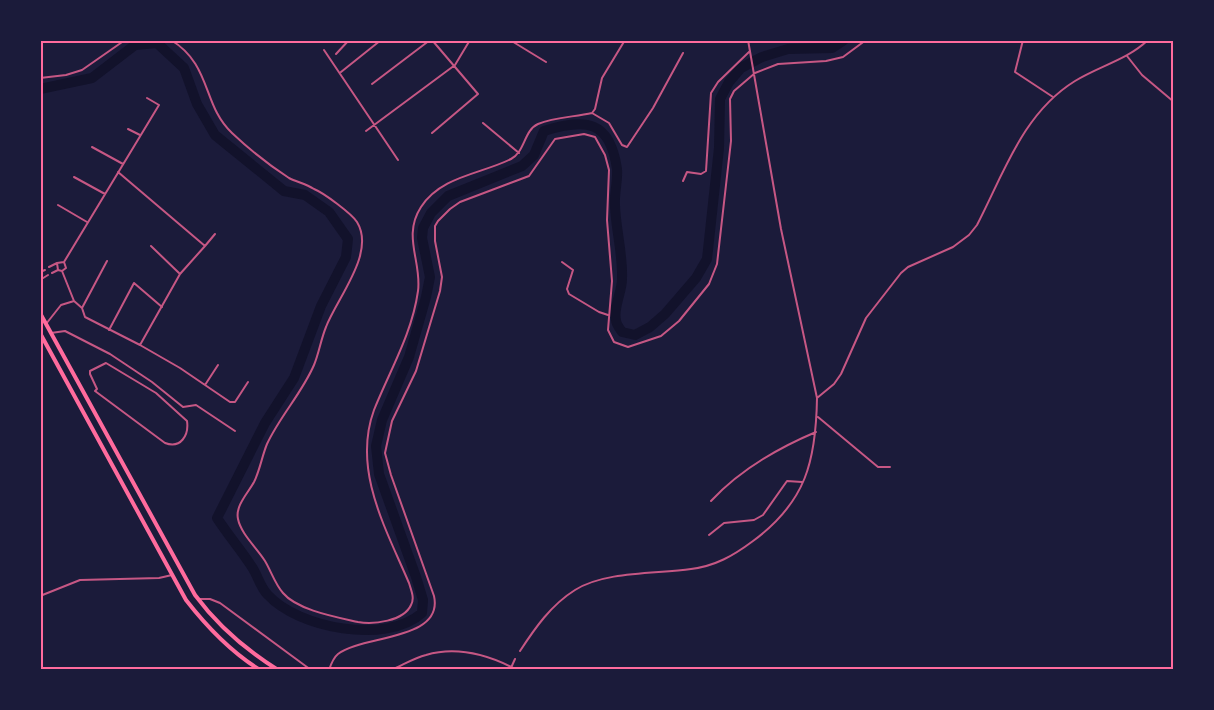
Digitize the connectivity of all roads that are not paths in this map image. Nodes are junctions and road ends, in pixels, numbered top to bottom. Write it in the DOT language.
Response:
graph roads {
  1 [pos="124,40"];
  2 [pos="171,40"];
  3 [pos="349,40"];
  4 [pos="381,40"];
  5 [pos="431,40"];
  6 [pos="470,40"];
  7 [pos="510,40"];
  8 [pos="625,40"];
  9 [pos="748,40"];
  10 [pos="866,40"];
  11 [pos="1023,40"];
  12 [pos="1148,40"];
  13 [pos="324,50"];
  14 [pos="683,52"];
  15 [pos="751,53"];
  16 [pos="336,54"];
  17 [pos="1127,56"];
  18 [pos="546,62"];
  19 [pos="455,65"];
  20 [pos="340,73"];
  21 [pos="755,73"];
  22 [pos="40,78"];
  23 [pos="372,84"];
  24 [pos="1053,97"];
  25 [pos="147,98"];
  26 [pos="1173,102"];
  27 [pos="592,113"];
  28 [pos="483,123"];
  29 [pos="374,125"];
  30 [pos="128,129"];
  31 [pos="366,131"];
  32 [pos="432,133"];
  33 [pos="140,135"];
  34 [pos="92,147"];
  35 [pos="519,153"];
  36 [pos="398,160"];
  37 [pos="123,164"];
  38 [pos="118,172"];
  39 [pos="74,177"];
  40 [pos="683,181"];
  41 [pos="105,194"];
  42 [pos="58,205"];
  43 [pos="88,222"];
  44 [pos="215,234"];
  45 [pos="151,246"];
  46 [pos="205,246"];
  47 [pos="107,261"];
  48 [pos="64,262"];
  49 [pos="562,262"];
  50 [pos="57,263"];
  51 [pos="49,267"];
  52 [pos="45,270"];
  53 [pos="58,270"];
  54 [pos="62,271"];
  55 [pos="40,272"];
  56 [pos="52,273"];
  57 [pos="180,274"];
  58 [pos="48,275"];
  59 [pos="40,280"];
  60 [pos="74,301"];
  61 [pos="162,307"];
  62 [pos="82,308"];
  63 [pos="40,313"];
  64 [pos="608,315"];
  65 [pos="46,324"];
  66 [pos="109,330"];
  67 [pos="40,333"];
  68 [pos="51,333"];
  69 [pos="140,345"];
  70 [pos="218,365"];
  71 [pos="248,382"];
  72 [pos="205,386"];
  73 [pos="817,398"];
  74 [pos="817,416"];
  75 [pos="187,421"];
  76 [pos="235,432"];
  77 [pos="816,432"];
  78 [pos="890,467"];
  79 [pos="803,482"];
  80 [pos="711,501"];
  81 [pos="709,535"];
  82 [pos="172,575"];
  83 [pos="40,596"];
  84 [pos="198,599"];
  85 [pos="520,651"];
  86 [pos="515,659"];
  87 [pos="510,668"];
  88 [pos="260,669"];
  89 [pos="278,669"];
  90 [pos="311,669"];
  91 [pos="328,669"];
  92 [pos="391,669"];
  93 [pos="516,669"];
  1 -- 22 [label="street"];
  2 -- 35 [label="street"];
  3 -- 16 [label="street"];
  4 -- 20 [label="street"];
  5 -- 19 [label="street"];
  5 -- 23 [label="street"];
  6 -- 19 [label="street"];
  7 -- 18 [label="street"];
  8 -- 27 [label="street"];
  9 -- 15 [label="street"];
  10 -- 21 [label="street"];
  11 -- 24 [label="street"];
  12 -- 17 [label="street"];
  13 -- 20 [label="street"];
  14 -- 27 [label="street"];
  15 -- 21 [label="street"];
  15 -- 40 [label="street"];
  17 -- 24 [label="street"];
  17 -- 26 [label="street"];
  19 -- 29 [label="street"];
  19 -- 32 [label="street"];
  20 -- 29 [label="street"];
  21 -- 64 [label="street"];
  21 -- 73 [label="street"];
  24 -- 73 [label="street"];
  25 -- 33 [label="street"];
  27 -- 35 [label="street"];
  28 -- 35 [label="street"];
  29 -- 31 [label="street"];
  29 -- 36 [label="street"];
  30 -- 33 [label="street"];
  33 -- 37 [label="street"];
  34 -- 37 [label="street"];
  37 -- 38 [label="street"];
  38 -- 41 [label="street"];
  38 -- 46 [label="street"];
  39 -- 41 [label="street"];
  41 -- 43 [label="street"];
  42 -- 43 [label="street"];
  43 -- 48 [label="street"];
  44 -- 46 [label="street"];
  45 -- 57 [label="street"];
  46 -- 57 [label="street"];
  47 -- 62 [label="street"];
  48 -- 50 [label="street"];
  48 -- 54 [label="street"];
  49 -- 64 [label="street"];
  50 -- 51 [label="street"];
  50 -- 53 [label="street"];
  52 -- 55 [label="street"];
  53 -- 54 [label="street"];
  53 -- 56 [label="street"];
  54 -- 60 [label="street"];
  57 -- 61 [label="street"];
  58 -- 59 [label="street"];
  60 -- 62 [label="street"];
  60 -- 65 [label="street"];
  61 -- 66 [label="street"];
  61 -- 69 [label="street"];
  62 -- 66 [label="street"];
  63 -- 65 [label="main road"];
  64 -- 91 [label="street"];
  65 -- 68 [label="main road"];
  66 -- 69 [label="street"];
  67 -- 82 [label="main road"];
  68 -- 76 [label="street"];
  68 -- 84 [label="main road"];
  69 -- 72 [label="street"];
  70 -- 72 [label="street"];
  71 -- 72 [label="street"];
  73 -- 74 [label="street"];
  74 -- 77 [label="street"];
  74 -- 78 [label="street"];
  75 -- 75 [label="street"];
  77 -- 79 [label="street"];
  77 -- 80 [label="street"];
  79 -- 81 [label="street"];
  79 -- 85 [label="street"];
  82 -- 83 [label="street"];
  82 -- 88 [label="main road"];
  84 -- 89 [label="main road"];
  84 -- 90 [label="street"];
  86 -- 87 [label="street"];
  87 -- 92 [label="street"];
  87 -- 93 [label="street"];
}
